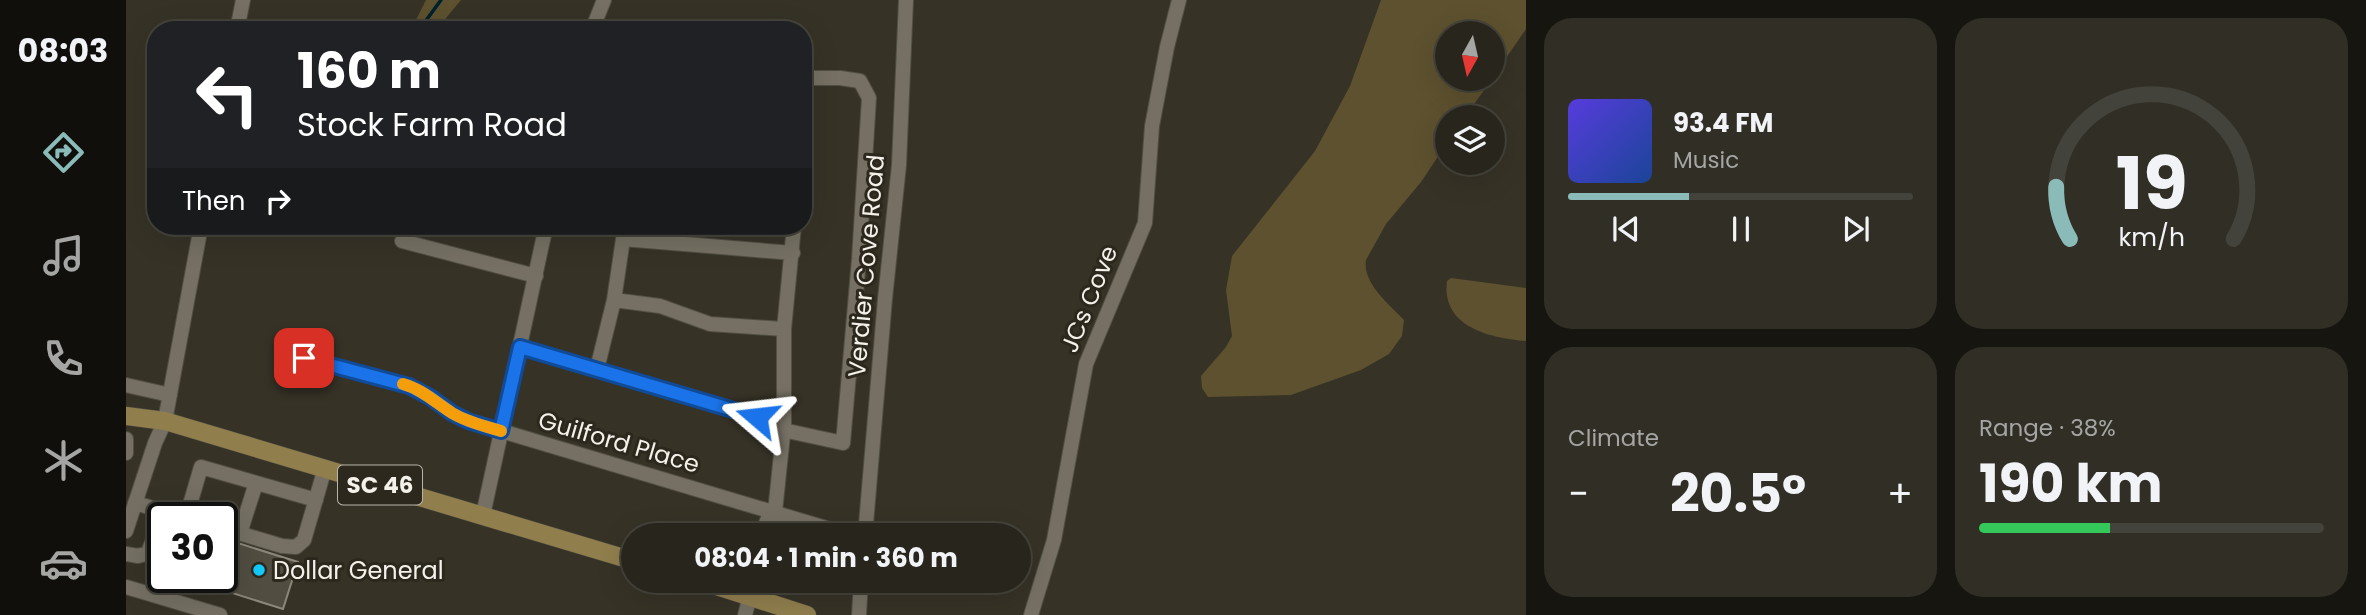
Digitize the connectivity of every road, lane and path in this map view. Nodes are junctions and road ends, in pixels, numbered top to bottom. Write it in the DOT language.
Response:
graph roads {
  1 [pos="243,0"];
  2 [pos="604,0"];
  3 [pos="906,0"];
  4 [pos="1179,0"];
  5 [pos="239,21"];
  6 [pos="596,21"];
  7 [pos="812,78"];
  8 [pos="199,235"];
  9 [pos="544,235"];
  10 [pos="625,235"];
  11 [pos="649,235"];
  12 [pos="794,235"];
  13 [pos="402,241"];
  14 [pos="793,253"];
  15 [pos="536,276"];
  16 [pos="614,300"];
  17 [pos="784,329"];
  18 [pos="520,347"];
  19 [pos="304,358"];
  20 [pos="597,369"];
  21 [pos="126,385"];
  22 [pos="170,395"];
  23 [pos="126,415"];
  24 [pos="165,421"];
  25 [pos="783,427"];
  26 [pos="501,431"];
  27 [pos="126,439"];
  28 [pos="126,453"];
  29 [pos="325,468"];
  30 [pos="256,483"];
  31 [pos="133,495"];
  32 [pos="316,500"];
  33 [pos="191,502"];
  34 [pos="775,512"];
  35 [pos="483,515"];
  36 [pos="766,523"];
  37 [pos="774,523"];
  38 [pos="810,523"];
  39 [pos="866,523"];
  40 [pos="126,531"];
  41 [pos="240,533"];
  42 [pos="147,552"];
  43 [pos="126,554"];
  44 [pos="621,557"];
  45 [pos="126,587"];
  46 [pos="750,593"];
  47 [pos="765,593"];
  48 [pos="860,593"];
  49 [pos="220,615"];
  50 [pos="745,615"];
  51 [pos="807,615"];
  52 [pos="859,615"];
  53 [pos="1031,615"];
  1 -- 5 [label="street"];
  2 -- 6 [label="street"];
  3 -- 39 [label="street, Verdier Cove Road"];
  4 -- 53 [label="street, JCs Cove"];
  7 -- 25 [label="street"];
  8 -- 22 [label="street"];
  9 -- 15 [label="street"];
  10 -- 16 [label="street"];
  11 -- 14 [label="street"];
  12 -- 14 [label="street"];
  13 -- 15 [label="street"];
  14 -- 17 [label="street"];
  15 -- 18 [label="street"];
  16 -- 17 [label="street"];
  16 -- 20 [label="street"];
  17 -- 25 [label="street"];
  18 -- 20 [label="street"];
  18 -- 26 [label="street"];
  19 -- 26 [label="street, Guilford Place"];
  20 -- 25 [label="street"];
  21 -- 22 [label="street"];
  22 -- 24 [label="street"];
  23 -- 24 [label="main road, SC 46"];
  24 -- 29 [label="main road, SC 46"];
  24 -- 31 [label="street"];
  25 -- 34 [label="street"];
  26 -- 34 [label="street, Guilford Place"];
  26 -- 35 [label="street"];
  27 -- 28 [label="street"];
  29 -- 32 [label="street"];
  29 -- 35 [label="main road, SC 46"];
  30 -- 32 [label="street"];
  30 -- 33 [label="street"];
  30 -- 41 [label="street"];
  31 -- 40 [label="street"];
  32 -- 41 [label="street"];
  34 -- 36 [label="street"];
  34 -- 37 [label="street"];
  34 -- 38 [label="street, Guilford Place"];
  35 -- 44 [label="main road, SC 46"];
  42 -- 43 [label="street"];
  45 -- 49 [label="street"];
  46 -- 50 [label="street"];
  47 -- 51 [label="main road"];
  48 -- 52 [label="street"];
}
